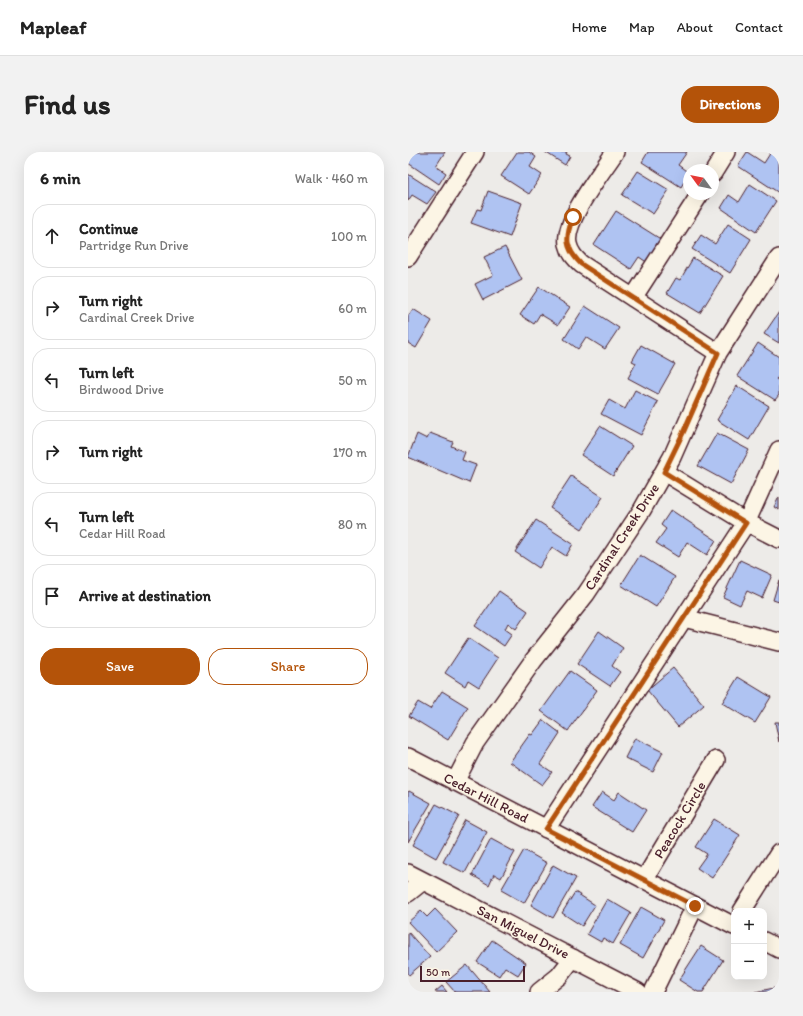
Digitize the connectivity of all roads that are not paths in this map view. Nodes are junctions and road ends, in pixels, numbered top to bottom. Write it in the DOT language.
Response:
graph roads {
  1 [pos="475,152"];
  2 [pos="615,152"];
  3 [pos="726,152"];
  4 [pos="719,164"];
  5 [pos="696,200"];
  6 [pos="408,257"];
  7 [pos="779,258"];
  8 [pos="633,298"];
  9 [pos="718,353"];
  10 [pos="779,450"];
  11 [pos="664,472"];
  12 [pos="746,523"];
  13 [pos="779,539"];
  14 [pos="684,618"];
  15 [pos="779,642"];
  16 [pos="408,757"];
  17 [pos="716,760"];
  18 [pos="455,782"];
  19 [pos="546,829"];
  20 [pos="779,852"];
  21 [pos="408,873"];
  22 [pos="644,880"];
  23 [pos="423,881"];
  24 [pos="408,893"];
  25 [pos="695,906"];
  26 [pos="744,908"];
  27 [pos="731,924"];
  28 [pos="767,943"];
  29 [pos="779,949"];
  30 [pos="573,958"];
  31 [pos="539,992"];
  32 [pos="638,992"];
  33 [pos="653,992"];
  1 -- 6 [label="street"];
  2 -- 8 [label="street"];
  3 -- 4 [label="street"];
  5 -- 8 [label="street"];
  7 -- 9 [label="street, Cardinal Creek Drive"];
  8 -- 9 [label="street"];
  9 -- 11 [label="street, Cardinal Creek Drive"];
  10 -- 12 [label="street"];
  11 -- 12 [label="street"];
  11 -- 18 [label="street, Cardinal Creek Drive"];
  12 -- 13 [label="street"];
  12 -- 14 [label="street"];
  14 -- 15 [label="street"];
  14 -- 19 [label="street"];
  16 -- 18 [label="street, Cedar Hill Road"];
  17 -- 22 [label="street, Peacock Circle"];
  18 -- 19 [label="street, Cedar Hill Road"];
  19 -- 22 [label="street, Cedar Hill Road"];
  20 -- 26 [label="street"];
  21 -- 23 [label="street, San Miguel Drive"];
  22 -- 25 [label="street, Cedar Hill Road"];
  23 -- 24 [label="street"];
  23 -- 30 [label="street, San Miguel Drive"];
  25 -- 27 [label="street, Cedar Hill Road"];
  25 -- 33 [label="street"];
  28 -- 29 [label="street"];
  30 -- 31 [label="street"];
  30 -- 32 [label="street, San Miguel Drive"];
}
